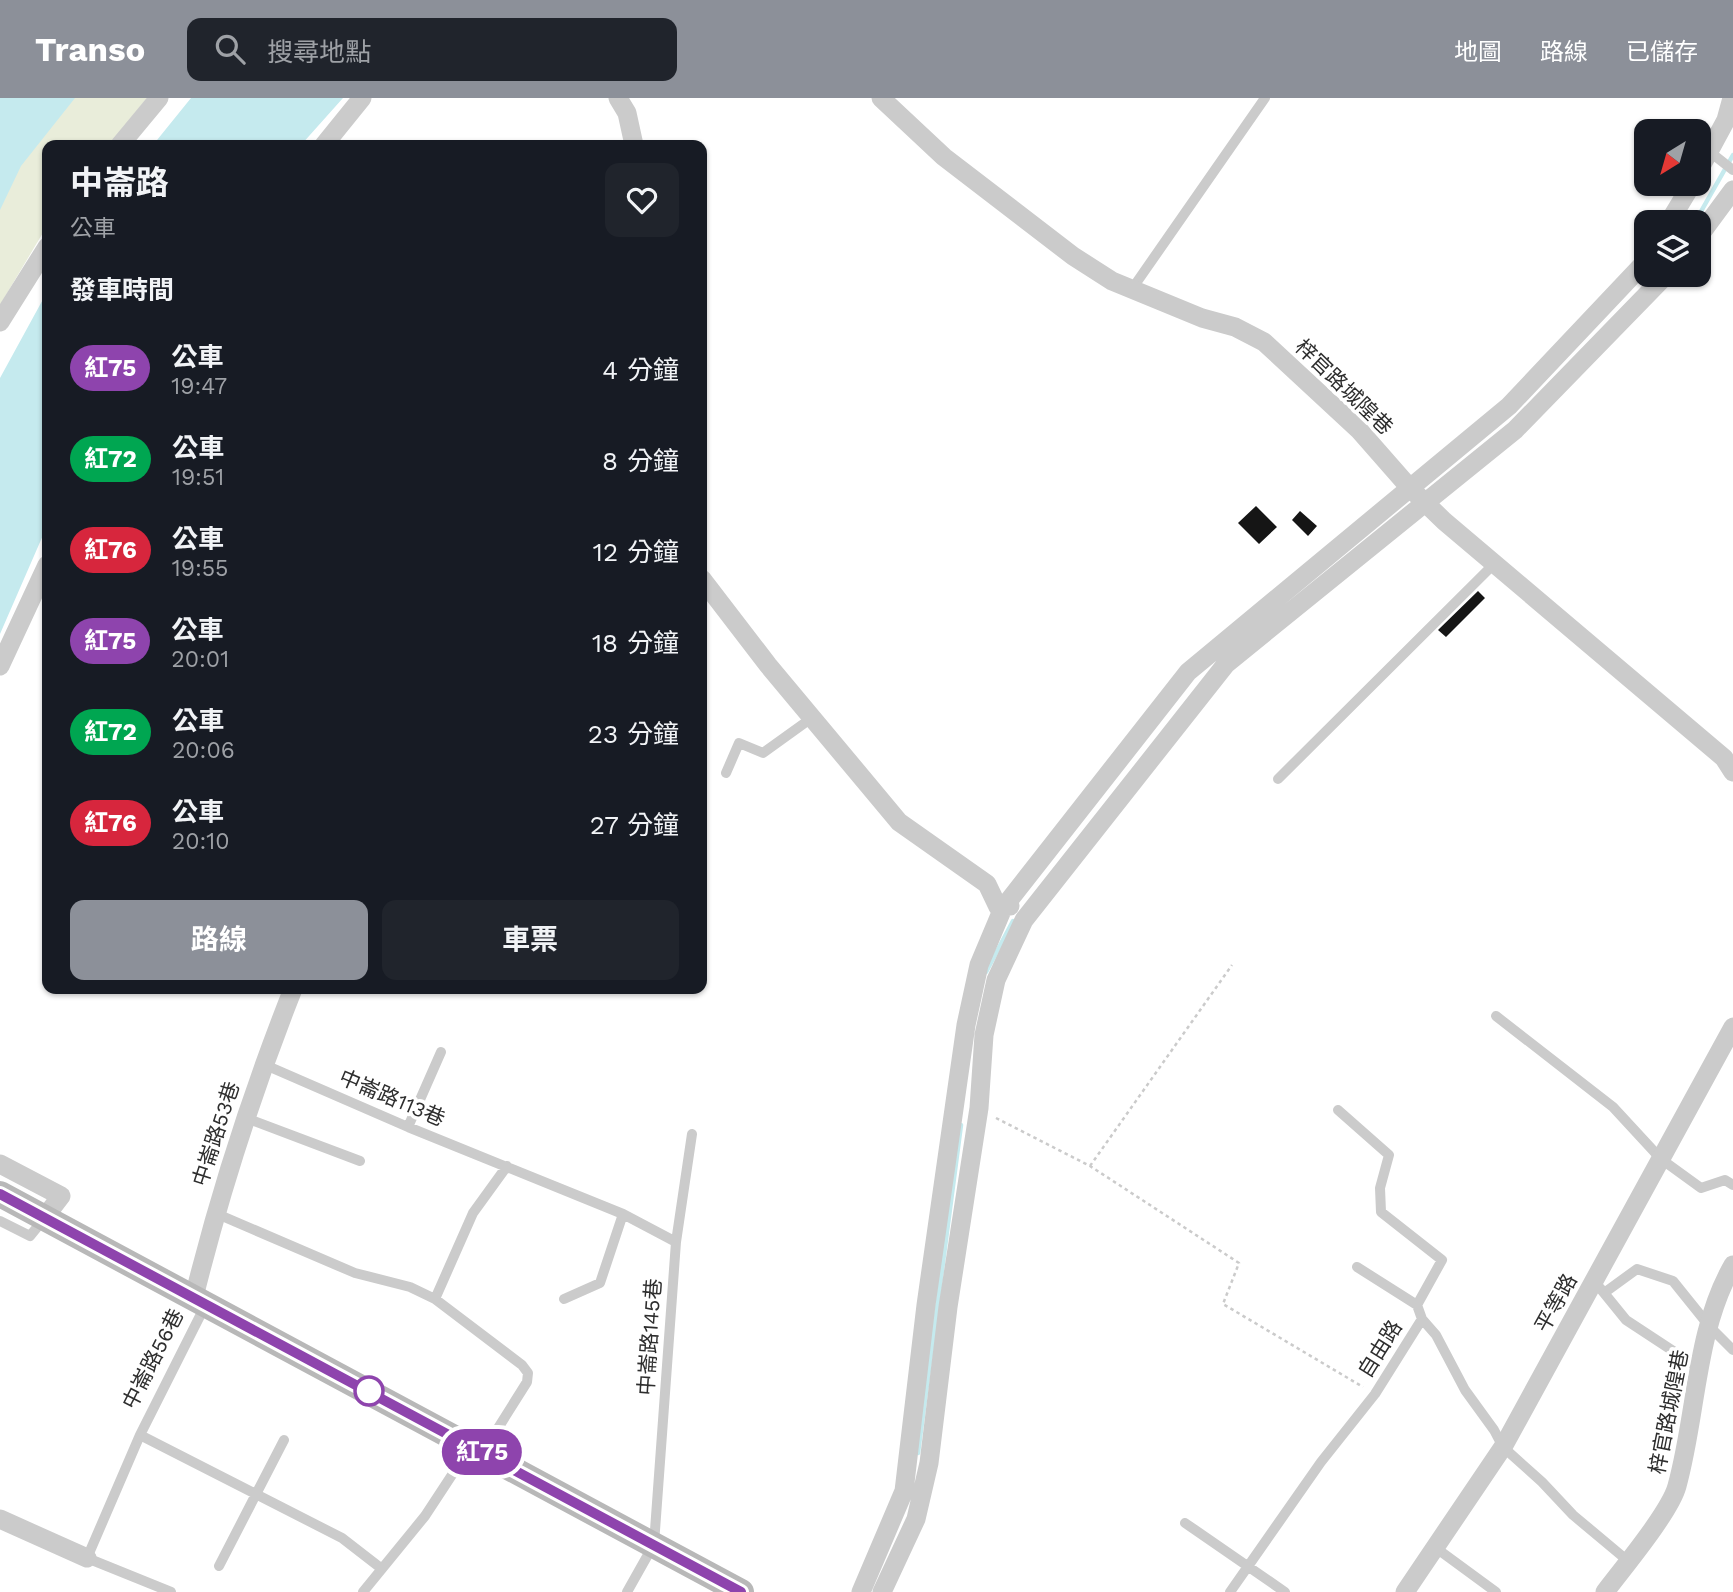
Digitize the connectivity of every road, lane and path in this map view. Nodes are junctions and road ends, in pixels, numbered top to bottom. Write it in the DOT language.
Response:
graph roads {
  1 [pos="159,98"];
  2 [pos="362,98"];
  3 [pos="618,98"];
  4 [pos="881,98"];
  5 [pos="1265,98"];
  6 [pos="1732,98"];
  7 [pos="124,140"];
  8 [pos="328,140"];
  9 [pos="633,140"];
  10 [pos="1715,156"];
  11 [pos="1712,159"];
  12 [pos="1733,170"];
  13 [pos="1733,190"];
  14 [pos="1711,220"];
  15 [pos="42,255"];
  16 [pos="1634,274"];
  17 [pos="1654,287"];
  18 [pos="1132,289"];
  19 [pos="0,322"];
  20 [pos="1409,487"];
  21 [pos="1426,503"];
  22 [pos="1495,562"];
  23 [pos="42,576"];
  24 [pos="707,586"];
  25 [pos="0,666"];
  26 [pos="1198,680"];
  27 [pos="814,717"];
  28 [pos="1733,772"];
  29 [pos="726,773"];
  30 [pos="1278,779"];
  31 [pos="1015,912"];
  32 [pos="1233,965"];
  33 [pos="291,994"];
  34 [pos="1496,1016"];
  35 [pos="1733,1027"];
  36 [pos="441,1052"];
  37 [pos="263,1064"];
  38 [pos="979,1108"];
  39 [pos="1338,1110"];
  40 [pos="246,1118"];
  41 [pos="408,1127"];
  42 [pos="692,1134"];
  43 [pos="1661,1159"];
  44 [pos="360,1161"];
  45 [pos="0,1164"];
  46 [pos="507,1166"];
  47 [pos="1090,1166"];
  48 [pos="1733,1185"];
  49 [pos="0,1194"];
  50 [pos="215,1213"];
  51 [pos="624,1214"];
  52 [pos="46,1217"];
  53 [pos="0,1221"];
  54 [pos="676,1242"];
  55 [pos="1733,1265"];
  56 [pos="1357,1267"];
  57 [pos="1599,1287"];
  58 [pos="435,1299"];
  59 [pos="564,1299"];
  60 [pos="200,1301"];
  61 [pos="1417,1305"];
  62 [pos="937,1306"];
  63 [pos="1422,1318"];
  64 [pos="1710,1327"];
  65 [pos="1733,1350"];
  66 [pos="1699,1368"];
  67 [pos="1375,1394"];
  68 [pos="140,1435"];
  69 [pos="284,1440"];
  70 [pos="1503,1447"];
  71 [pos="477,1449"];
  72 [pos="257,1492"];
  73 [pos="0,1519"];
  74 [pos="1185,1523"];
  75 [pos="654,1544"];
  76 [pos="1436,1548"];
  77 [pos="87,1558"];
  78 [pos="1628,1561"];
  79 [pos="219,1566"];
  80 [pos="1246,1566"];
  81 [pos="382,1570"];
  82 [pos="171,1592"];
  83 [pos="363,1592"];
  84 [pos="627,1592"];
  85 [pos="741,1592"];
  86 [pos="861,1592"];
  87 [pos="882,1592"];
  88 [pos="1230,1592"];
  89 [pos="1285,1592"];
  90 [pos="1405,1592"];
  91 [pos="1496,1592"];
  92 [pos="1605,1592"];
  1 -- 7 [label="street"];
  2 -- 8 [label="street"];
  3 -- 9 [label="street"];
  4 -- 18 [label="street, 梓官路城隍巷"];
  5 -- 18 [label="lane"];
  6 -- 10 [label="street"];
  10 -- 11 [label="street"];
  10 -- 12 [label="lane"];
  13 -- 14 [label="street"];
  15 -- 19 [label="street"];
  16 -- 20 [label="street"];
  17 -- 21 [label="street"];
  18 -- 20 [label="street, 梓官路城隍巷"];
  20 -- 21 [label="street, 梓官路城隍巷"];
  20 -- 26 [label="street"];
  21 -- 22 [label="street, 梓官路城隍巷"];
  21 -- 26 [label="street"];
  22 -- 28 [label="street, 梓官路城隍巷"];
  22 -- 30 [label="lane"];
  23 -- 25 [label="street"];
  24 -- 27 [label="street"];
  26 -- 31 [label="street"];
  27 -- 29 [label="lane"];
  27 -- 31 [label="street"];
  31 -- 38 [label="street"];
  31 -- 62 [label="street"];
  32 -- 47 [label="path"];
  33 -- 37 [label="street, 中崙路53巷"];
  34 -- 43 [label="lane"];
  35 -- 43 [label="street, 平等路"];
  36 -- 41 [label="lane"];
  37 -- 40 [label="street, 中崙路53巷"];
  37 -- 41 [label="lane, 中崙路113巷"];
  38 -- 47 [label="path"];
  38 -- 62 [label="street"];
  39 -- 61 [label="lane"];
  40 -- 44 [label="lane"];
  40 -- 50 [label="street, 中崙路53巷"];
  41 -- 46 [label="lane, 中崙路113巷"];
  42 -- 54 [label="lane, 中崙路145巷"];
  43 -- 48 [label="lane"];
  43 -- 57 [label="street, 平等路"];
  45 -- 52 [label="street"];
  46 -- 51 [label="lane, 中崙路113巷"];
  46 -- 58 [label="lane"];
  47 -- 67 [label="path"];
  49 -- 52 [label="street"];
  50 -- 58 [label="lane"];
  50 -- 60 [label="street, 中崙路53巷"];
  51 -- 54 [label="lane, 中崙路113巷"];
  51 -- 59 [label="lane"];
  52 -- 53 [label="lane"];
  52 -- 60 [label="street"];
  54 -- 75 [label="lane, 中崙路145巷"];
  55 -- 64 [label="street, 梓官路城隍巷"];
  56 -- 61 [label="lane"];
  57 -- 64 [label="lane"];
  57 -- 66 [label="lane"];
  57 -- 70 [label="street, 平等路"];
  58 -- 71 [label="lane"];
  60 -- 68 [label="lane, 中崙路56巷"];
  60 -- 71 [label="street"];
  61 -- 63 [label="lane"];
  62 -- 86 [label="street"];
  62 -- 87 [label="street"];
  63 -- 67 [label="lane, 自由路"];
  63 -- 70 [label="lane, 自由路"];
  64 -- 65 [label="lane"];
  64 -- 66 [label="street, 梓官路城隍巷"];
  66 -- 78 [label="street, 梓官路城隍巷"];
  67 -- 80 [label="lane, 自由路"];
  68 -- 72 [label="lane, 中崙路56巷"];
  68 -- 77 [label="lane, 中崙路56巷"];
  69 -- 72 [label="lane"];
  70 -- 76 [label="street, 平等路"];
  70 -- 78 [label="lane, 自由路"];
  71 -- 75 [label="street"];
  71 -- 81 [label="lane"];
  72 -- 79 [label="lane"];
  72 -- 81 [label="lane, 中崙路56巷"];
  73 -- 77 [label="street"];
  74 -- 80 [label="lane"];
  75 -- 84 [label="lane"];
  75 -- 85 [label="street"];
  76 -- 90 [label="street, 平等路"];
  76 -- 91 [label="lane"];
  77 -- 82 [label="lane"];
  78 -- 92 [label="street, 梓官路城隍巷"];
  80 -- 88 [label="lane, 自由路"];
  80 -- 89 [label="lane"];
  81 -- 83 [label="lane"];
}
